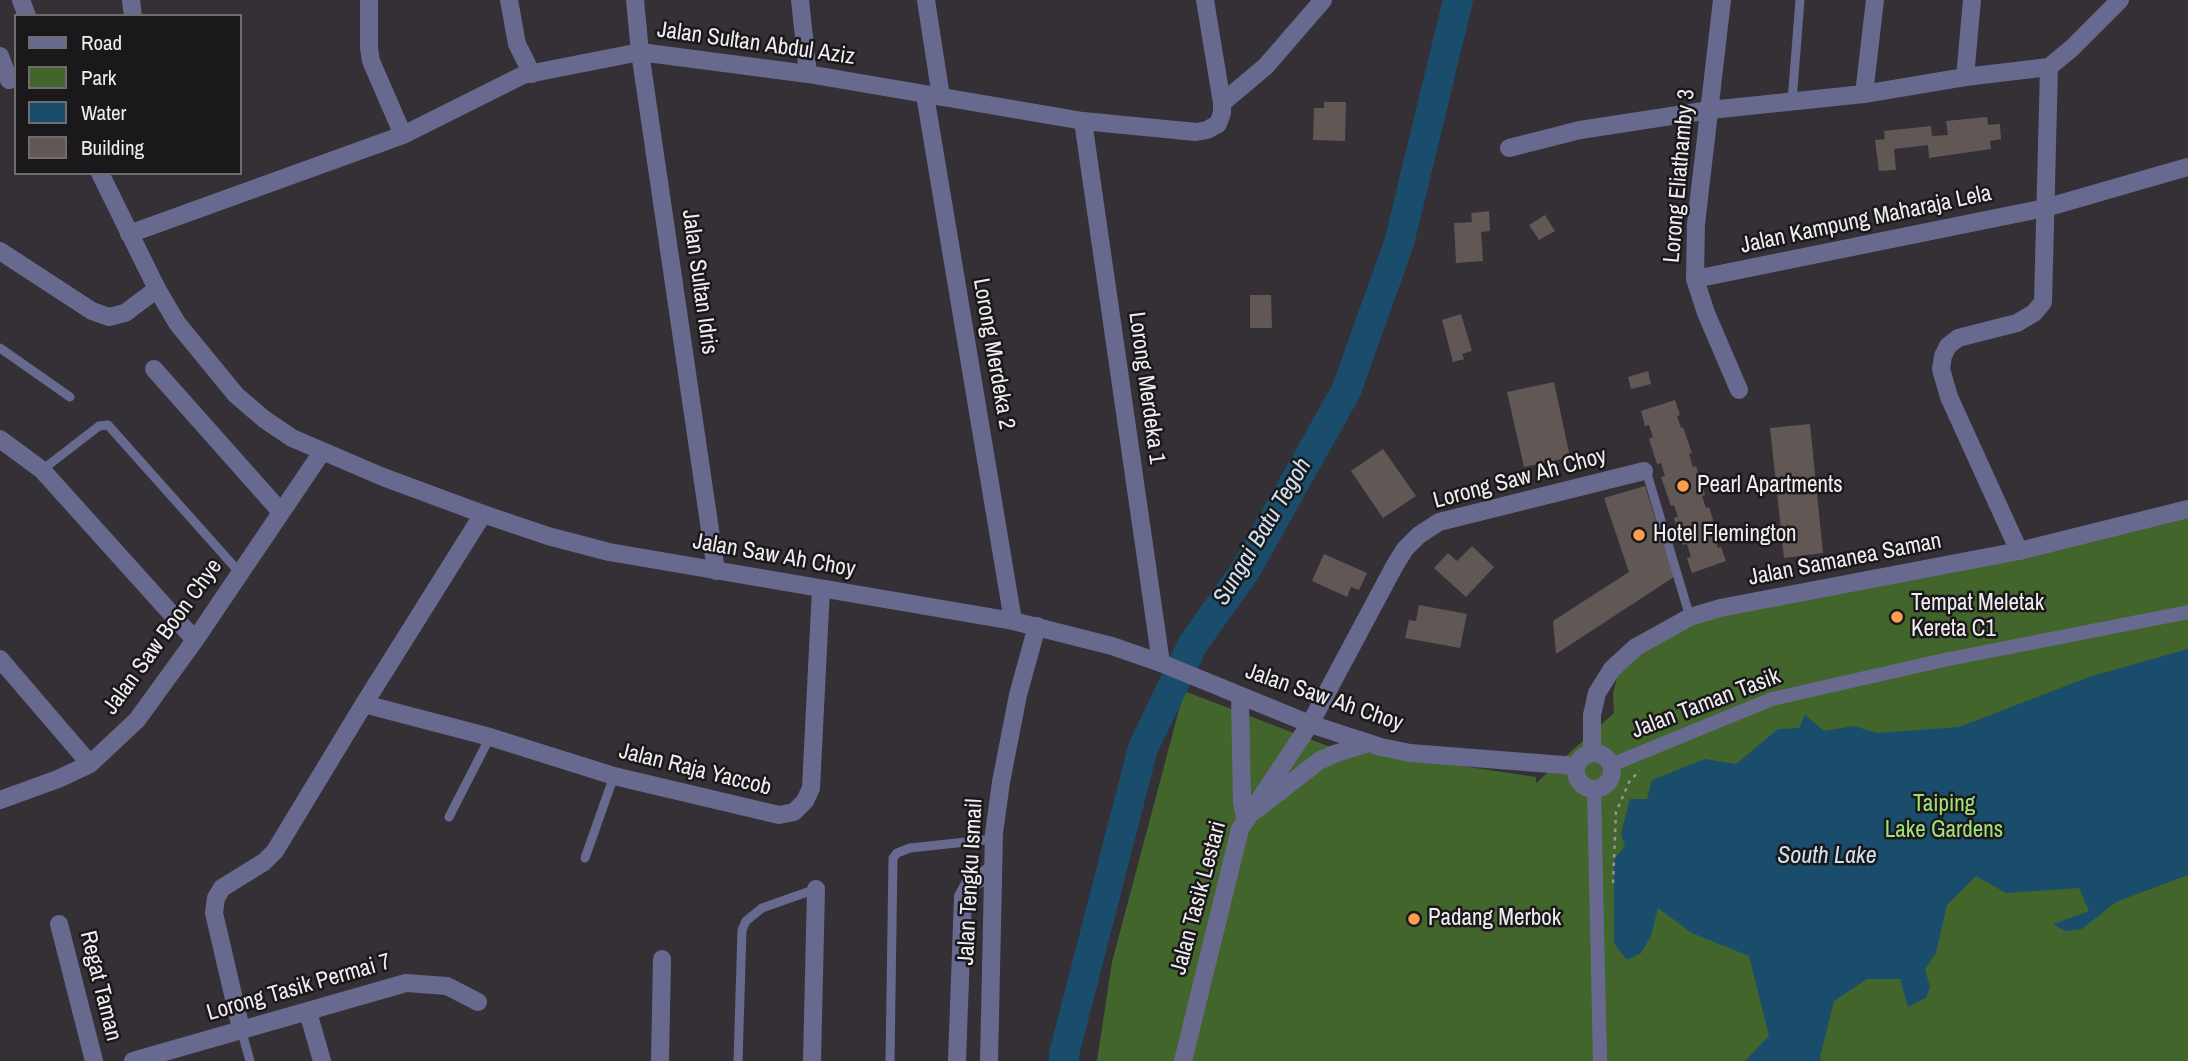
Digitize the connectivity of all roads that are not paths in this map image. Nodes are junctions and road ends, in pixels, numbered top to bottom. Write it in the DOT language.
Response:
graph roads {
  1 [pos="369,0"];
  2 [pos="509,0"];
  3 [pos="635,0"];
  4 [pos="800,0"];
  5 [pos="926,0"];
  6 [pos="1205,0"];
  7 [pos="1322,0"];
  8 [pos="1722,0"];
  9 [pos="1800,0"];
  10 [pos="1875,0"];
  11 [pos="1972,0"];
  12 [pos="2120,0"];
  13 [pos="640,52"];
  14 [pos="0,56"];
  15 [pos="2049,67"];
  16 [pos="532,74"];
  17 [pos="808,74"];
  18 [pos="1965,77"];
  19 [pos="8,80"];
  20 [pos="1864,94"];
  21 [pos="933,96"];
  22 [pos="1792,102"];
  23 [pos="1222,103"];
  24 [pos="1710,110"];
  25 [pos="1083,121"];
  26 [pos="403,135"];
  27 [pos="1509,148"];
  28 [pos="2188,167"];
  29 [pos="101,175"];
  30 [pos="2045,208"];
  31 [pos="129,233"];
  32 [pos="0,251"];
  33 [pos="1695,279"];
  34 [pos="157,289"];
  35 [pos="0,348"];
  36 [pos="154,369"];
  37 [pos="1739,390"];
  38 [pos="70,397"];
  39 [pos="0,439"];
  40 [pos="322,452"];
  41 [pos="42,470"];
  42 [pos="1644,471"];
  43 [pos="2188,509"];
  44 [pos="281,512"];
  45 [pos="483,514"];
  46 [pos="2019,551"];
  47 [pos="716,571"];
  48 [pos="240,573"];
  49 [pos="821,589"];
  50 [pos="2188,612"];
  51 [pos="1690,618"];
  52 [pos="1013,621"];
  53 [pos="1037,626"];
  54 [pos="195,640"];
  55 [pos="0,659"];
  56 [pos="1166,665"];
  57 [pos="1240,697"];
  58 [pos="364,704"];
  59 [pos="1310,724"];
  60 [pos="490,737"];
  61 [pos="1369,743"];
  62 [pos="1592,753"];
  63 [pos="90,764"];
  64 [pos="1611,765"];
  65 [pos="1576,766"];
  66 [pos="614,776"];
  67 [pos="1594,789"];
  68 [pos="0,800"];
  69 [pos="449,817"];
  70 [pos="1245,818"];
  71 [pos="994,839"];
  72 [pos="585,858"];
  73 [pos="993,870"];
  74 [pos="816,888"];
  75 [pos="60,924"];
  76 [pos="662,959"];
  77 [pos="478,1002"];
  78 [pos="308,1012"];
  79 [pos="241,1029"];
  80 [pos="174,1056"];
  81 [pos="654,1060"];
  82 [pos="94,1061"];
  83 [pos="133,1061"];
  84 [pos="250,1061"];
  85 [pos="322,1061"];
  86 [pos="738,1061"];
  87 [pos="813,1061"];
  88 [pos="890,1061"];
  89 [pos="957,1061"];
  90 [pos="989,1061"];
  91 [pos="1183,1061"];
  92 [pos="1600,1061"];
  1 -- 26 [label="street"];
  2 -- 16 [label="street"];
  3 -- 13 [label="street, Jalan Sultan Idris"];
  4 -- 17 [label="street"];
  5 -- 21 [label="street"];
  6 -- 23 [label="street"];
  7 -- 23 [label="street"];
  8 -- 24 [label="street, Lorong Eliathamby 3"];
  9 -- 22 [label="lane"];
  10 -- 20 [label="street"];
  11 -- 18 [label="street"];
  12 -- 15 [label="street"];
  13 -- 16 [label="street, Jalan Sultan Abdul Aziz"];
  13 -- 17 [label="street, Jalan Sultan Abdul Aziz"];
  13 -- 47 [label="street, Jalan Sultan Idris"];
  14 -- 19 [label="street"];
  15 -- 18 [label="street"];
  15 -- 30 [label="street"];
  16 -- 26 [label="street, Jalan Sultan Abdul Aziz"];
  17 -- 21 [label="street, Jalan Sultan Abdul Aziz"];
  18 -- 20 [label="street"];
  20 -- 22 [label="street"];
  21 -- 25 [label="street, Jalan Sultan Abdul Aziz"];
  21 -- 52 [label="street, Lorong Merdeka 2"];
  22 -- 24 [label="street"];
  23 -- 25 [label="street, Jalan Sultan Abdul Aziz"];
  24 -- 27 [label="street"];
  24 -- 33 [label="street, Lorong Eliathamby 3"];
  25 -- 56 [label="street, Lorong Merdeka 1"];
  26 -- 31 [label="street, Jalan Sultan Abdul Aziz"];
  28 -- 30 [label="street, Jalan Kampung Maharaja Lela"];
  29 -- 31 [label="street, Jalan Saw Ah Choy"];
  30 -- 33 [label="street, Jalan Kampung Maharaja Lela"];
  30 -- 46 [label="street"];
  31 -- 34 [label="street, Jalan Saw Ah Choy"];
  32 -- 34 [label="street"];
  33 -- 37 [label="street, Lorong Eliathamby 3"];
  34 -- 40 [label="street, Jalan Saw Ah Choy"];
  35 -- 38 [label="lane"];
  36 -- 44 [label="street"];
  39 -- 41 [label="street"];
  40 -- 44 [label="street, Jalan Saw Boon Chye"];
  40 -- 45 [label="street, Jalan Saw Ah Choy"];
  41 -- 48 [label="lane"];
  41 -- 54 [label="street"];
  42 -- 51 [label="lane"];
  42 -- 59 [label="street, Lorong Saw Ah Choy"];
  43 -- 46 [label="street, Jalan Samanea Saman"];
  44 -- 48 [label="street, Jalan Saw Boon Chye"];
  45 -- 47 [label="street, Jalan Saw Ah Choy"];
  45 -- 58 [label="street"];
  46 -- 51 [label="street, Jalan Samanea Saman"];
  47 -- 49 [label="street, Jalan Saw Ah Choy"];
  48 -- 54 [label="street, Jalan Saw Boon Chye"];
  49 -- 52 [label="street, Jalan Saw Ah Choy"];
  49 -- 66 [label="street, Jalan Raja Yaccob"];
  50 -- 64 [label="street, Jalan Taman Tasik"];
  51 -- 62 [label="street, Jalan Samanea Saman"];
  52 -- 53 [label="street, Jalan Saw Ah Choy"];
  53 -- 56 [label="street, Jalan Saw Ah Choy"];
  53 -- 71 [label="street, Jalan Tengku Ismail"];
  54 -- 63 [label="street, Jalan Saw Boon Chye"];
  55 -- 63 [label="street"];
  56 -- 57 [label="street, Jalan Saw Ah Choy"];
  57 -- 59 [label="street, Jalan Saw Ah Choy"];
  57 -- 70 [label="street"];
  58 -- 60 [label="street, Jalan Raja Yaccob"];
  58 -- 79 [label="street"];
  59 -- 61 [label="street, Jalan Saw Ah Choy"];
  59 -- 70 [label="street, Jalan Tasik Lestari"];
  60 -- 66 [label="street, Jalan Raja Yaccob"];
  60 -- 69 [label="lane"];
  61 -- 65 [label="street, Jalan Saw Ah Choy"];
  61 -- 70 [label="street"];
  62 -- 64 [label="street"];
  62 -- 65 [label="street"];
  63 -- 68 [label="street, Jalan Saw Boon Chye"];
  64 -- 67 [label="street"];
  65 -- 67 [label="street"];
  66 -- 72 [label="lane"];
  67 -- 92 [label="street"];
  70 -- 91 [label="street, Jalan Tasik Lestari"];
  71 -- 73 [label="street, Jalan Tengku Ismail"];
  71 -- 88 [label="lane"];
  73 -- 89 [label="street"];
  73 -- 90 [label="street, Jalan Tengku Ismail"];
  74 -- 86 [label="lane"];
  74 -- 87 [label="street"];
  75 -- 82 [label="street, Regat Taman"];
  76 -- 81 [label="street"];
  77 -- 78 [label="street, Lorong Tasik Permai 7"];
  78 -- 79 [label="street, Lorong Tasik Permai 7"];
  78 -- 85 [label="street"];
  79 -- 80 [label="street, Lorong Tasik Permai 7"];
  79 -- 84 [label="lane"];
  80 -- 83 [label="street, Lorong Tasik Permai 7"];
}
